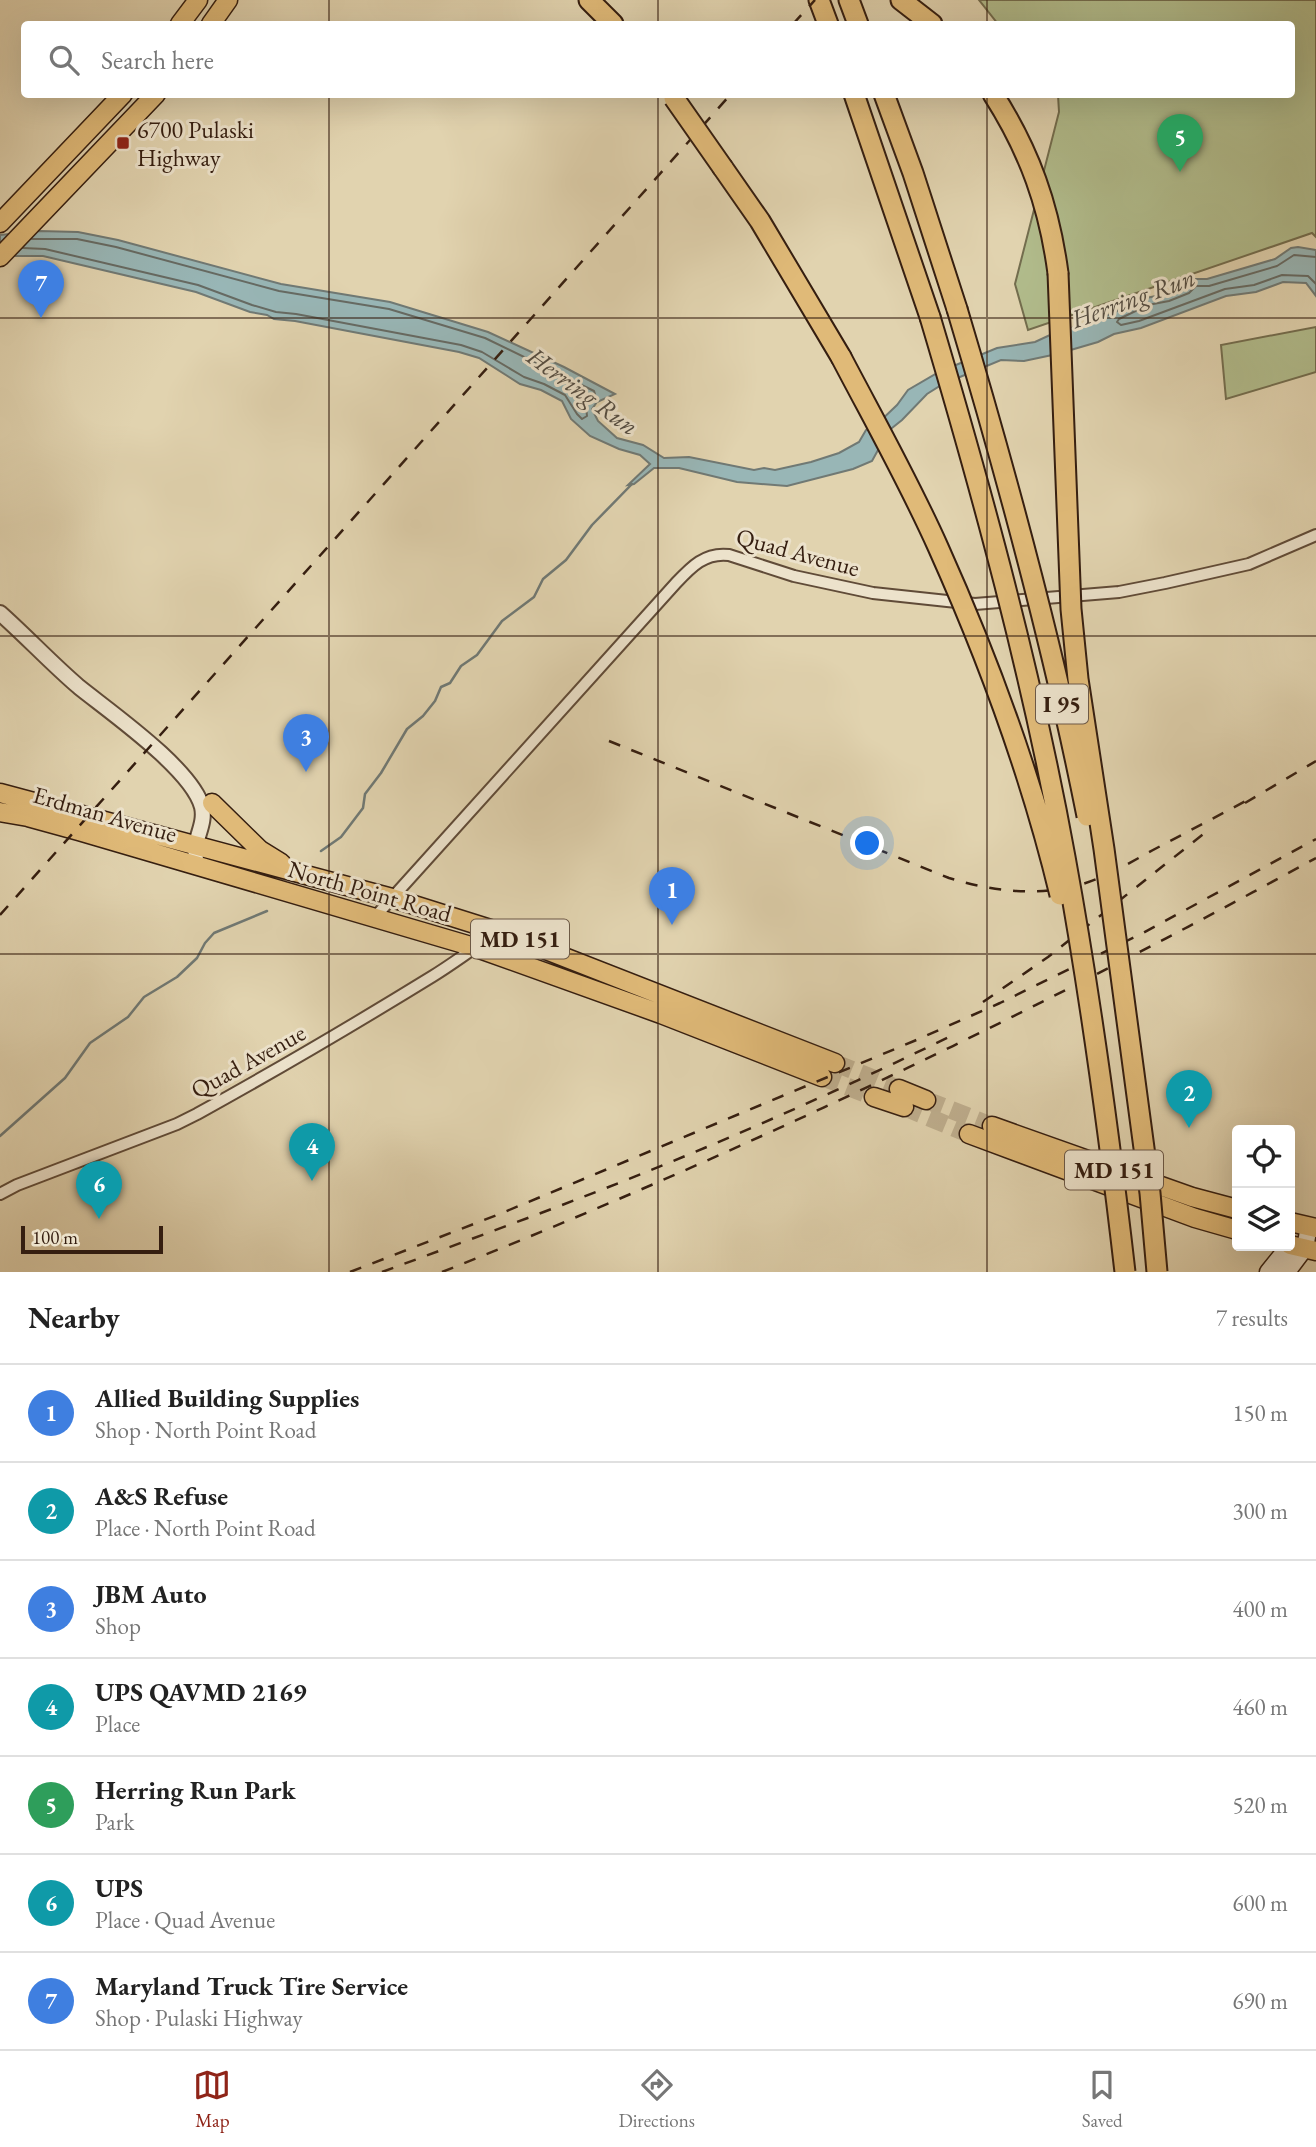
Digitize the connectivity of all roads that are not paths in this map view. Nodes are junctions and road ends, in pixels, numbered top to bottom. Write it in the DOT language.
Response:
graph roads {
  1 [pos="198,0"];
  2 [pos="228,0"];
  3 [pos="589,0"];
  4 [pos="819,0"];
  5 [pos="849,0"];
  6 [pos="901,0"];
  7 [pos="182,21"];
  8 [pos="213,21"];
  9 [pos="610,21"];
  10 [pos="827,21"];
  11 [pos="857,21"];
  12 [pos="928,21"];
  13 [pos="119,98"];
  14 [pos="152,98"];
  15 [pos="674,98"];
  16 [pos="856,98"];
  17 [pos="885,98"];
  18 [pos="996,98"];
  19 [pos="50,171"];
  20 [pos="32,218"];
  21 [pos="0,223"];
  22 [pos="0,257"];
  23 [pos="1316,535"];
  24 [pos="0,613"];
  25 [pos="189,784"];
  26 [pos="0,793"];
  27 [pos="212,803"];
  28 [pos="0,812"];
  29 [pos="195,846"];
  30 [pos="196,865"];
  31 [pos="306,875"];
  32 [pos="392,898"];
  33 [pos="375,917"];
  34 [pos="500,932"];
  35 [pos="474,947"];
  36 [pos="613,976"];
  37 [pos="605,994"];
  38 [pos="691,1016"];
  39 [pos="1094,1039"];
  40 [pos="835,1063"];
  41 [pos="822,1077"];
  42 [pos="900,1090"];
  43 [pos="874,1097"];
  44 [pos="926,1100"];
  45 [pos="904,1107"];
  46 [pos="1138,1107"];
  47 [pos="992,1126"];
  48 [pos="969,1134"];
  49 [pos="0,1194"];
  50 [pos="1158,1195"];
  51 [pos="1232,1208"];
  52 [pos="1295,1222"];
  53 [pos="1314,1224"];
  54 [pos="1232,1229"];
  55 [pos="1298,1247"];
  56 [pos="1125,1272"];
  57 [pos="1157,1272"];
  58 [pos="1268,1272"];
  59 [pos="1287,1272"];
  1 -- 7 [label="main road"];
  2 -- 8 [label="main road"];
  3 -- 9 [label="highway"];
  4 -- 10 [label="highway"];
  5 -- 11 [label="highway"];
  6 -- 12 [label="highway"];
  13 -- 19 [label="main road"];
  14 -- 20 [label="main road"];
  15 -- 39 [label="highway, bridge"];
  16 -- 39 [label="highway, I 95, bridge"];
  17 -- 46 [label="highway, I 95, bridge"];
  18 -- 46 [label="highway, bridge"];
  19 -- 20 [label="main road"];
  19 -- 21 [label="main road"];
  20 -- 22 [label="main road"];
  23 -- 32 [label="street, Quad Avenue"];
  24 -- 25 [label="street"];
  25 -- 27 [label="street"];
  25 -- 29 [label="street"];
  26 -- 29 [label="main road, Erdman Avenue / MD 151"];
  27 -- 31 [label="main road"];
  28 -- 30 [label="main road, Erdman Avenue / MD 151"];
  29 -- 30 [label="street"];
  29 -- 31 [label="main road, North Point Road / MD 151"];
  30 -- 33 [label="main road, North Point Road / MD 151"];
  31 -- 32 [label="main road, North Point Road / MD 151"];
  32 -- 33 [label="street, Quad Avenue"];
  32 -- 34 [label="main road, North Point Road / MD 151"];
  33 -- 35 [label="main road, North Point Road / MD 151"];
  34 -- 35 [label="street, Quad Avenue"];
  34 -- 36 [label="main road, North Point Road / MD 151"];
  35 -- 37 [label="main road, North Point Road / MD 151"];
  35 -- 49 [label="street, Quad Avenue"];
  36 -- 37 [label="main road"];
  36 -- 38 [label="main road, North Point Road / MD 151"];
  37 -- 38 [label="main road, North Point Road / MD 151"];
  38 -- 40 [label="main road, North Point Road / MD 151"];
  38 -- 41 [label="main road, North Point Road / MD 151"];
  39 -- 56 [label="highway, I 95, bridge"];
  42 -- 44 [label="main road"];
  43 -- 45 [label="main road"];
  46 -- 57 [label="highway, I 95, bridge"];
  47 -- 50 [label="main road, MD 151"];
  48 -- 50 [label="main road, MD 151"];
  50 -- 51 [label="main road, MD 151"];
  50 -- 54 [label="main road, MD 151"];
  52 -- 53 [label="main road"];
  53 -- 55 [label="main road"];
  55 -- 58 [label="main road"];
  55 -- 59 [label="main road"];
}
